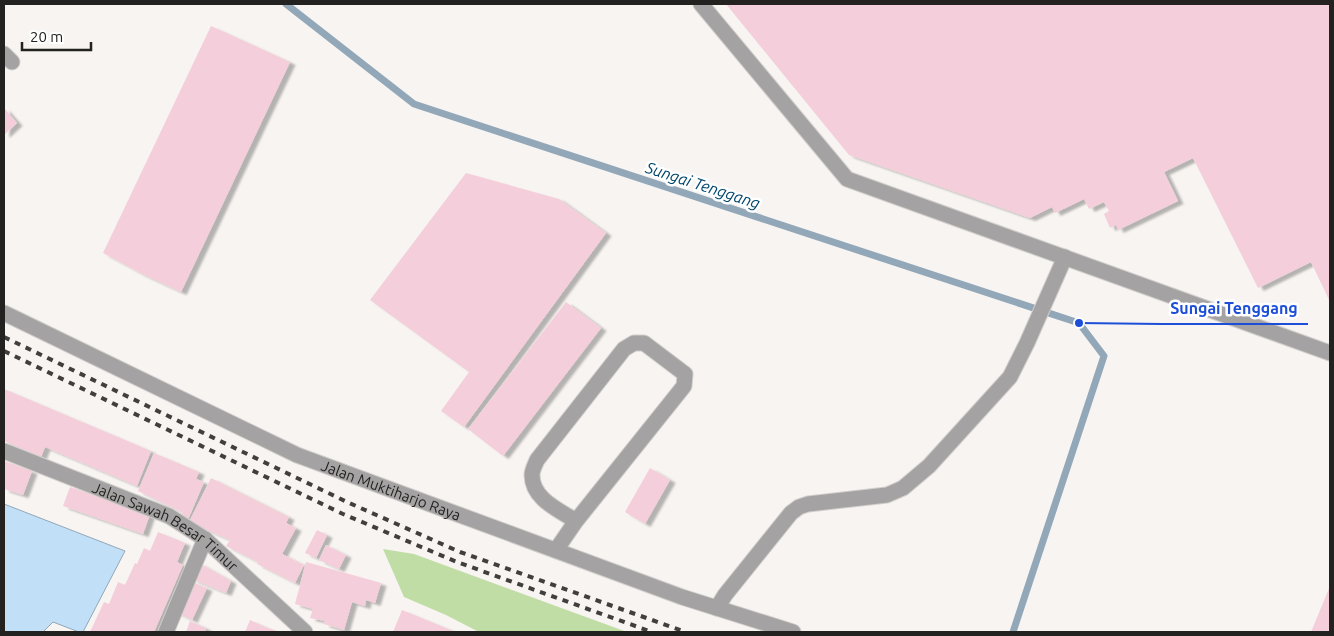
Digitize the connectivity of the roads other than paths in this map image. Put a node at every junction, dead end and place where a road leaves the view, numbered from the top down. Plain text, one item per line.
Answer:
1 (701, 4) edge
2 (1064, 257) junction
3 (4, 313) edge
4 (1330, 353) edge
5 (4, 451) edge
6 (576, 521) junction
7 (205, 539) junction
8 (556, 550) junction
9 (716, 608) junction
10 (166, 632) edge
11 (305, 632) edge
12 (793, 632) edge

1 - 2 street
2 - 4 street
2 - 9 street
3 - 8 street, Jalan Muktiharjo Raya
5 - 7 street, Jalan Sawah Besar Timur
6 - 6 street
6 - 8 street
7 - 10 street
7 - 11 street, Jalan Sawah Besar Timur
8 - 9 street, Jalan Muktiharjo Raya
9 - 12 street, Jalan Muktiharjo Raya

